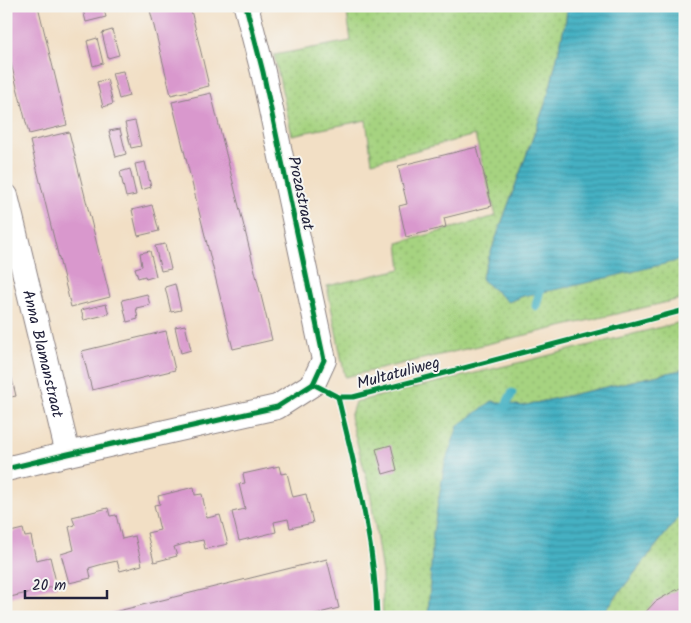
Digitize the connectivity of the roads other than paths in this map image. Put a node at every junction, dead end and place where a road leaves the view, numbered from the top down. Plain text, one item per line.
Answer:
1 (246, 6) edge
2 (6, 196) edge
3 (68, 454) junction
4 (6, 469) edge

1 - 3 street, Prozastraat
2 - 3 street, Anna Blamanstraat
3 - 4 street

